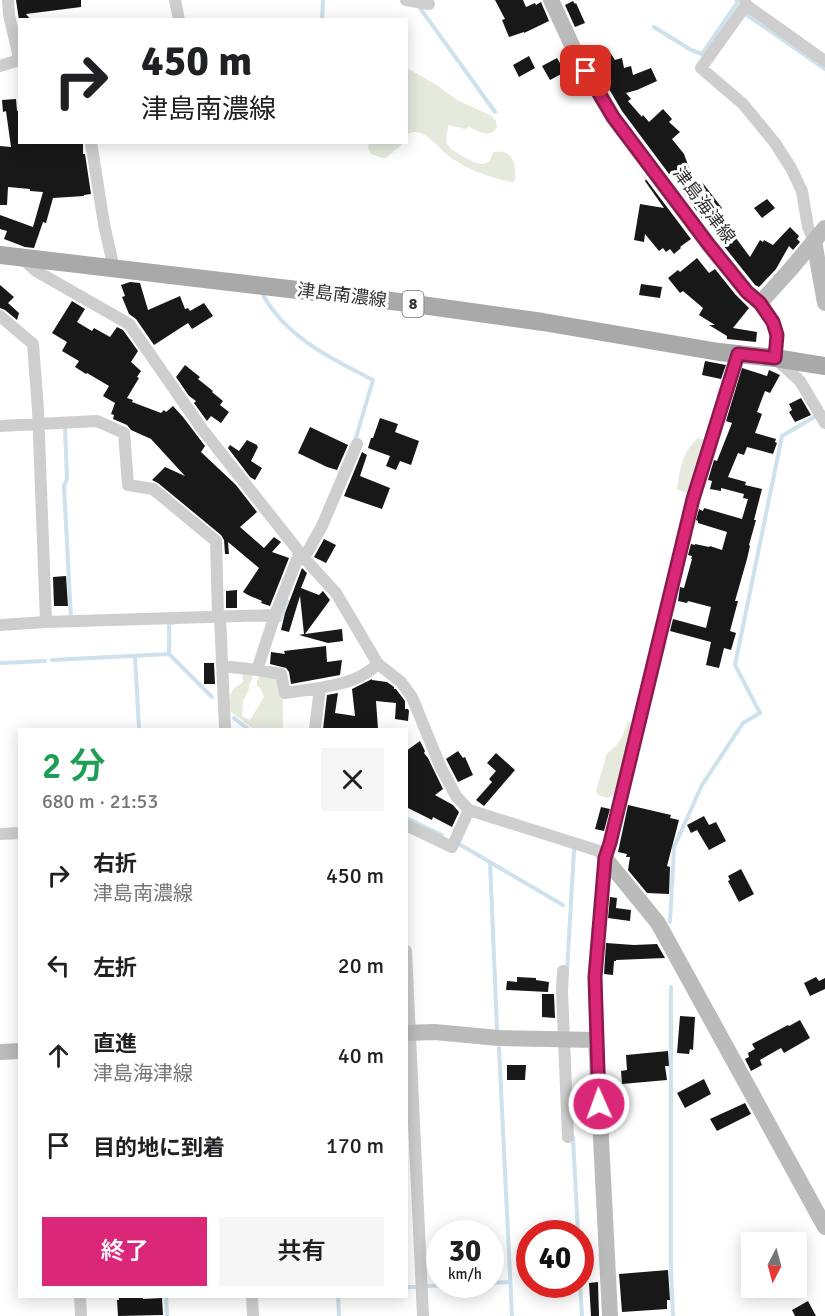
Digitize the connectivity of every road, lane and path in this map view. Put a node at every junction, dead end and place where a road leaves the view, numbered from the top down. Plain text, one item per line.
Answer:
1 (8, 0) edge
2 (175, 0) edge
3 (406, 0) edge
4 (550, 0) edge
5 (745, 2) edge
6 (429, 4) dead end
7 (179, 18) edge
8 (18, 56) edge
9 (18, 61) edge
10 (825, 61) edge
11 (0, 66) edge
12 (91, 144) edge
13 (819, 234) edge
14 (0, 255) edge
15 (22, 258) junction
16 (114, 269) junction
17 (760, 303) junction
18 (825, 303) edge
19 (0, 316) edge
20 (738, 354) junction
21 (775, 358) junction
22 (825, 366) edge
23 (825, 423) edge
24 (38, 424) junction
25 (0, 426) edge
26 (357, 444) dead end
27 (302, 555) junction
28 (275, 615) junction
29 (219, 616) junction
30 (46, 622) junction
31 (0, 625) edge
32 (378, 664) junction
33 (222, 666) junction
34 (257, 670) junction
35 (320, 688) junction
36 (225, 728) edge
37 (315, 728) edge
38 (470, 810) junction
39 (408, 826) edge
40 (18, 833) edge
41 (0, 834) edge
42 (605, 858) junction
43 (563, 971) dead end
44 (408, 1033) edge
45 (563, 1039) junction
46 (596, 1040) junction
47 (18, 1051) edge
48 (0, 1052) edge
49 (568, 1137) dead end
50 (825, 1227) edge
51 (80, 1298) edge
52 (252, 1298) edge
53 (81, 1316) edge
54 (253, 1316) edge
55 (423, 1316) edge
56 (610, 1316) edge

1 - 8 street
2 - 7 street
3 - 6 street
4 - 17 street, 津島海津線
5 - 10 street
5 - 13 street
9 - 11 street
12 - 16 street
13 - 17 street
13 - 18 street
14 - 15 main road, 津島南濃線 / 8
15 - 16 main road, 津島南濃線 / 8
15 - 27 street
16 - 20 main road, 津島南濃線 / 8
17 - 21 street
19 - 24 street
20 - 21 main road, 津島南濃線 / 8
20 - 42 street
21 - 22 main road, 津島南濃線 / 8
21 - 23 street
24 - 25 street
24 - 29 street
24 - 30 street
26 - 27 street
27 - 28 street
27 - 32 street
28 - 29 street
28 - 34 street
29 - 30 street
29 - 33 street
30 - 31 street
32 - 35 street
32 - 38 street
33 - 34 street
33 - 36 street
34 - 35 street
35 - 37 street
38 - 39 street
38 - 42 street
40 - 41 street
42 - 46 street
42 - 50 street
43 - 45 street
44 - 45 street
44 - 55 street
45 - 46 street
45 - 49 street
46 - 56 street
47 - 48 street
51 - 53 street
52 - 54 street

